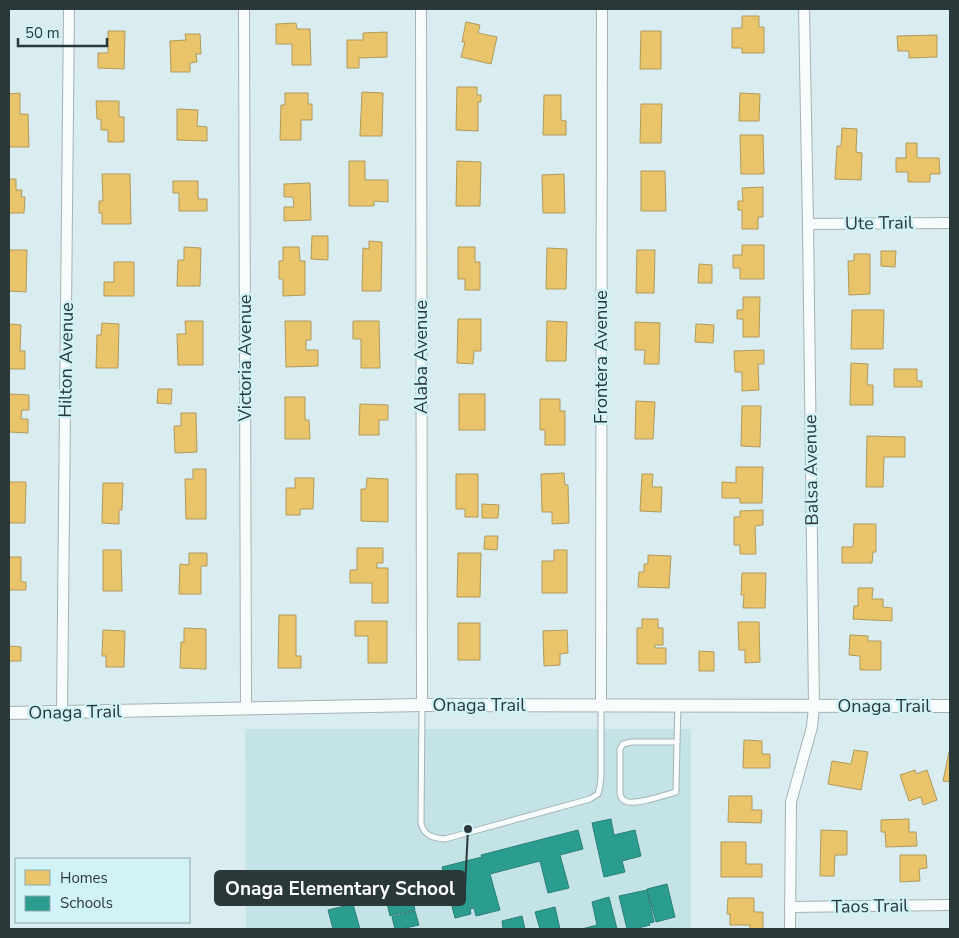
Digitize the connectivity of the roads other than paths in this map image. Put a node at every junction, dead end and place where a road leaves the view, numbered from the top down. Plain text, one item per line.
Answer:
1 (69, 9) edge
2 (244, 9) edge
3 (421, 9) edge
4 (602, 9) edge
5 (804, 9) edge
6 (950, 223) edge
7 (808, 224) junction
8 (422, 705) junction
9 (601, 705) junction
10 (678, 705) junction
11 (814, 706) junction
12 (950, 706) edge
13 (246, 708) junction
14 (62, 712) junction
15 (9, 713) edge
16 (677, 742) junction
17 (950, 905) edge
18 (790, 907) junction
19 (790, 929) edge

1 - 14 street, Hilton Avenue
2 - 13 street, Victoria Avenue
3 - 8 street, Alaba Avenue
4 - 9 street, Frontera Avenue
5 - 7 street, Balsa Avenue
6 - 7 street, Ute Trail
7 - 11 street, Balsa Avenue
8 - 9 street, Onaga Trail
8 - 9 lane
8 - 13 street, Onaga Trail
9 - 10 street, Onaga Trail
10 - 11 street, Onaga Trail
10 - 16 lane
11 - 12 street, Onaga Trail
11 - 18 street, Balsa Avenue
13 - 14 street, Onaga Trail
14 - 15 street, Onaga Trail
16 - 16 lane
17 - 18 street, Taos Trail
18 - 19 street, Balsa Avenue

